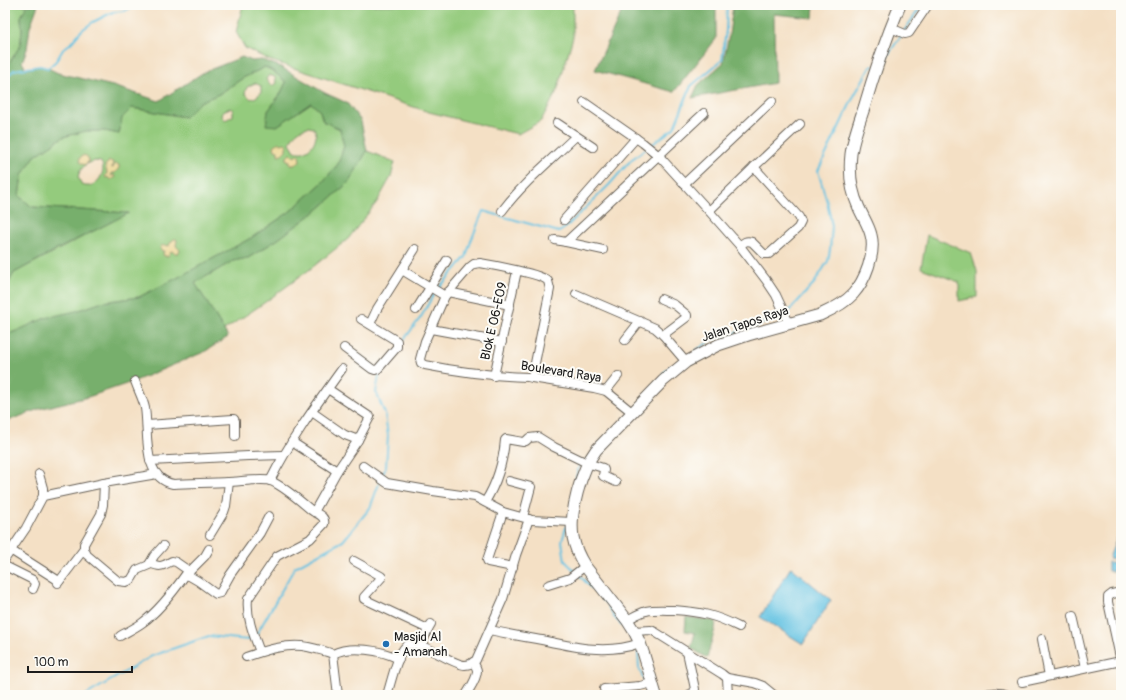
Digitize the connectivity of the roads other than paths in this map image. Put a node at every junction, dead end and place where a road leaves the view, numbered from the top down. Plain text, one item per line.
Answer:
1 (900, 5) edge
2 (928, 5) edge
3 (898, 31) junction
4 (772, 101) dead end
5 (584, 102) dead end
6 (704, 113) dead end
7 (557, 123) dead end
8 (800, 124) dead end
9 (576, 136) junction
10 (639, 140) junction
11 (592, 147) dead end
12 (657, 154) junction
13 (754, 167) junction
14 (684, 184) junction
15 (502, 211) dead end
16 (709, 211) junction
17 (564, 220) dead end
18 (556, 240) dead end
19 (566, 242) junction
20 (740, 246) junction
21 (415, 249) dead end
22 (603, 250) dead end
23 (447, 260) dead end
24 (402, 270) junction
25 (517, 271) junction
26 (440, 292) junction
27 (576, 294) dead end
28 (661, 299) dead end
29 (510, 305) junction
30 (416, 310) dead end
31 (361, 319) dead end
32 (788, 320) junction
33 (640, 321) junction
34 (370, 324) junction
35 (431, 329) junction
36 (663, 336) junction
37 (625, 340) dead end
38 (502, 342) junction
39 (344, 348) dead end
40 (683, 359) junction
41 (342, 370) dead end
42 (494, 376) junction
43 (618, 376) dead end
44 (532, 378) junction
45 (135, 381) dead end
46 (328, 389) junction
47 (606, 391) junction
48 (631, 411) junction
49 (312, 412) junction
50 (147, 426) junction
51 (236, 436) dead end
52 (358, 440) junction
53 (292, 442) junction
54 (283, 455) junction
55 (150, 461) junction
56 (583, 461) junction
57 (362, 466) dead end
58 (337, 471) junction
59 (39, 474) dead end
60 (157, 474) junction
61 (270, 481) junction
62 (509, 481) dead end
63 (229, 482) junction
64 (616, 482) dead end
65 (104, 483) junction
66 (43, 496) junction
67 (485, 502) junction
68 (314, 512) junction
69 (503, 512) junction
70 (269, 516) dead end
71 (526, 518) junction
72 (571, 522) junction
73 (210, 535) dead end
74 (163, 546) dead end
75 (84, 549) junction
76 (209, 549) dead end
77 (12, 550) junction
78 (5, 560) edge
79 (354, 561) dead end
80 (150, 563) junction
81 (5, 566) edge
82 (513, 567) junction
83 (582, 568) junction
84 (188, 573) junction
85 (548, 585) dead end
86 (33, 589) dead end
87 (1121, 592) edge
88 (1073, 616) dead end
89 (627, 620) junction
90 (739, 627) dead end
91 (490, 630) junction
92 (634, 631) junction
93 (120, 636) dead end
94 (1042, 639) dead end
95 (1119, 639) edge
96 (640, 643) junction
97 (421, 646) junction
98 (260, 652) junction
99 (687, 652) junction
100 (333, 654) junction
101 (246, 658) dead end
102 (399, 658) junction
103 (1121, 661) edge
104 (473, 662) junction
105 (1085, 668) junction
106 (1049, 676) junction
107 (727, 678) junction
108 (1022, 682) dead end
109 (650, 684) junction
110 (604, 689) dead end
111 (690, 694) edge
112 (338, 695) edge
113 (387, 695) edge
114 (466, 695) edge
115 (656, 695) edge
116 (728, 695) edge
117 (774, 695) edge
118 (983, 695) edge
119 (1007, 695) edge

1 - 3 main road, Jalan Tapos Raya
2 - 3 street
3 - 32 main road, Jalan Tapos Raya
4 - 14 street
5 - 10 street
6 - 12 street
7 - 9 street
8 - 13 street
9 - 11 street
9 - 15 street
10 - 12 street
10 - 17 street
12 - 14 street
12 - 19 street
13 - 16 street
13 - 20 street
14 - 16 street
16 - 20 street
18 - 19 street
19 - 22 street
20 - 32 street
21 - 24 street
23 - 26 street
24 - 26 street
24 - 34 street
25 - 26 street
25 - 29 street, Blok E 06-E09
25 - 44 street
26 - 29 street
26 - 30 street
26 - 35 street
27 - 33 street
28 - 36 street
29 - 38 street, Blok E 06-E09
31 - 34 street
32 - 40 main road, Jalan Tapos Raya
33 - 36 street
33 - 37 street
34 - 39 street
35 - 38 street
35 - 42 street, Boulevard Raya
36 - 40 street
38 - 42 street, Blok E 06-E09
40 - 48 main road, Jalan Tapos Raya
41 - 46 street
42 - 44 street, Boulevard Raya
43 - 47 street, Boulevard Raya
44 - 47 street, Boulevard Raya
45 - 50 street
46 - 49 street
46 - 52 street
47 - 48 street
48 - 56 main road, Jalan Tapos Raya
49 - 52 street
49 - 53 street
50 - 51 street
50 - 55 street
52 - 58 street
53 - 54 street
53 - 58 street
54 - 55 street
54 - 61 street
55 - 60 street
56 - 64 street
56 - 67 street
56 - 72 main road, Jalan Tapos Raya
57 - 67 street
58 - 68 street
59 - 66 street
60 - 63 street
60 - 65 street
61 - 63 street
61 - 68 street
62 - 71 street
63 - 73 street
65 - 66 street
65 - 75 street
66 - 77 street
67 - 69 street
68 - 98 street
69 - 71 street
69 - 82 street
70 - 84 street
71 - 72 street
71 - 82 street
72 - 83 main road, Jalan Tapos Raya
74 - 80 street
75 - 77 street
75 - 80 street
76 - 84 street
77 - 78 street
79 - 97 street
80 - 84 street
81 - 86 street
82 - 91 street
83 - 85 street
83 - 89 main road, Jalan Tapos Raya
84 - 93 street
87 - 95 street
88 - 105 street
89 - 90 street
89 - 92 main road, Jalan Tapos Raya
91 - 96 street
91 - 104 street
92 - 96 main road, Jalan Tapos Raya
92 - 99 street
94 - 106 street
95 - 103 street
96 - 109 main road, Jalan Tapos Raya
97 - 102 street
97 - 104 street
98 - 100 street
98 - 101 street
99 - 107 street
99 - 111 street
100 - 102 street
100 - 112 street
102 - 113 street
103 - 105 street
104 - 114 street
105 - 106 street
106 - 108 street
107 - 116 street
107 - 117 street
109 - 110 street
109 - 115 main road, Jalan Tapos Raya
118 - 119 street

